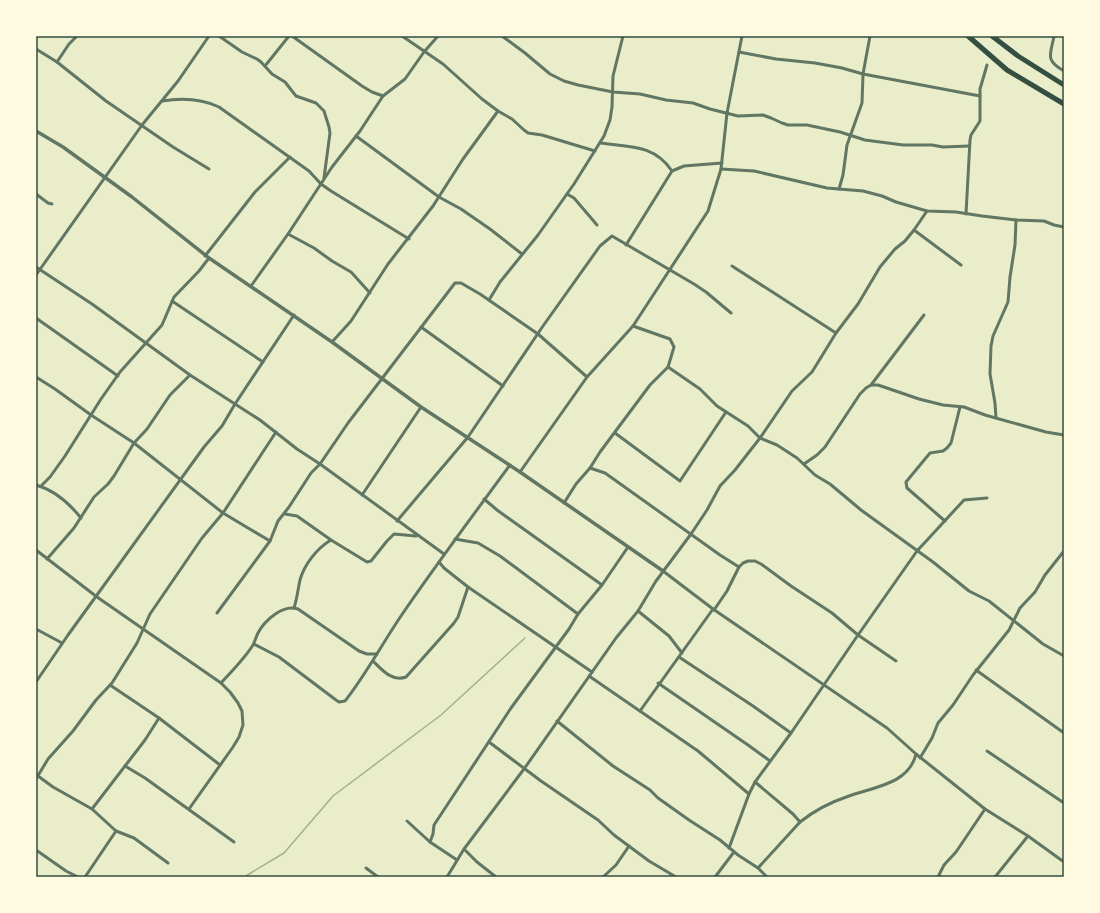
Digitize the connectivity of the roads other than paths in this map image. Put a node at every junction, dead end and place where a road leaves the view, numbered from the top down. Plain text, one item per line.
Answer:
1 (76, 36) edge
2 (209, 36) edge
3 (219, 36) edge
4 (291, 36) edge
5 (402, 36) edge
6 (438, 36) edge
7 (502, 36) edge
8 (623, 36) edge
9 (742, 36) edge
10 (870, 36) edge
11 (968, 36) edge
12 (992, 36) edge
13 (1054, 36) edge
14 (36, 49) edge
15 (424, 52) junction
16 (739, 52) junction
17 (57, 62) junction
18 (987, 65) dead end
19 (265, 66) junction
20 (1064, 70) edge
21 (864, 74) junction
22 (1064, 85) edge
23 (613, 92) junction
24 (383, 96) junction
25 (980, 96) junction
26 (162, 101) junction
27 (1064, 104) edge
28 (498, 111) junction
29 (727, 113) junction
30 (142, 125) junction
31 (36, 131) edge
32 (850, 135) junction
33 (356, 136) junction
34 (600, 143) junction
35 (969, 146) junction
36 (594, 151) junction
37 (290, 157) junction
38 (722, 163) junction
39 (209, 169) dead end
40 (721, 169) junction
41 (672, 171) junction
42 (105, 177) junction
43 (324, 179) junction
44 (321, 184) junction
45 (839, 189) junction
46 (36, 194) edge
47 (567, 194) junction
48 (439, 197) junction
49 (52, 204) dead end
50 (927, 211) junction
51 (966, 214) junction
52 (1016, 220) junction
53 (598, 225) dead end
54 (1064, 227) edge
55 (914, 230) junction
56 (288, 234) junction
57 (409, 239) junction
58 (626, 244) junction
59 (522, 254) junction
60 (207, 257) junction
61 (961, 264) dead end
62 (732, 266) dead end
63 (36, 267) edge
64 (40, 270) junction
65 (670, 270) junction
66 (36, 275) edge
67 (251, 286) junction
68 (370, 292) junction
69 (489, 300) junction
70 (172, 301) junction
71 (731, 313) dead end
72 (294, 315) junction
73 (924, 315) dead end
74 (36, 318) edge
75 (421, 326) junction
76 (633, 326) junction
77 (836, 333) junction
78 (538, 334) junction
79 (332, 342) junction
80 (147, 343) junction
81 (263, 362) junction
82 (668, 367) junction
83 (190, 375) junction
84 (118, 376) junction
85 (36, 377) edge
86 (587, 377) junction
87 (382, 378) junction
88 (871, 385) junction
89 (503, 386) junction
90 (235, 404) junction
91 (421, 406) junction
92 (960, 407) junction
93 (726, 412) junction
94 (91, 415) junction
95 (996, 418) junction
96 (276, 432) junction
97 (614, 433) junction
98 (1064, 435) edge
99 (468, 437) junction
100 (760, 438) junction
101 (134, 443) junction
102 (320, 464) junction
103 (804, 464) junction
104 (510, 465) junction
105 (590, 468) junction
106 (520, 472) junction
107 (181, 480) junction
108 (36, 485) edge
109 (41, 486) junction
110 (362, 494) junction
111 (484, 498) junction
112 (987, 498) dead end
113 (564, 503) junction
114 (222, 513) junction
115 (285, 514) junction
116 (81, 518) junction
117 (397, 521) junction
118 (945, 521) junction
119 (691, 534) junction
120 (417, 536) junction
121 (456, 539) junction
122 (331, 540) junction
123 (270, 541) junction
124 (628, 547) junction
125 (36, 550) edge
126 (917, 551) junction
127 (1064, 551) edge
128 (444, 554) junction
129 (48, 559) junction
130 (439, 562) junction
131 (739, 567) junction
132 (663, 571) junction
133 (602, 585) junction
134 (468, 587) junction
135 (97, 597) junction
136 (294, 608) junction
137 (713, 609) junction
138 (638, 611) junction
139 (217, 614) dead end
140 (578, 614) junction
141 (1014, 620) junction
142 (36, 629) edge
143 (142, 629) junction
144 (858, 635) junction
145 (62, 643) junction
146 (254, 644) junction
147 (557, 647) junction
148 (682, 653) junction
149 (377, 654) junction
150 (1064, 654) edge
151 (679, 657) junction
152 (373, 661) junction
153 (896, 661) dead end
154 (976, 670) junction
155 (592, 672) junction
156 (589, 676) junction
157 (36, 682) edge
158 (658, 683) junction
159 (221, 684) junction
160 (110, 685) junction
161 (825, 685) junction
162 (640, 711) junction
163 (159, 718) junction
164 (557, 721) junction
165 (791, 733) junction
166 (1064, 733) edge
167 (489, 742) junction
168 (987, 751) dead end
169 (916, 754) junction
170 (920, 758) junction
171 (770, 761) junction
172 (220, 765) junction
173 (125, 766) junction
174 (524, 769) junction
175 (37, 778) edge
176 (755, 782) junction
177 (749, 794) junction
178 (1064, 803) edge
179 (189, 809) junction
180 (985, 809) junction
181 (92, 810) junction
182 (407, 821) dead end
183 (800, 822) junction
184 (116, 831) junction
185 (1028, 836) junction
186 (234, 842) dead end
187 (430, 842) junction
188 (629, 846) junction
189 (729, 848) junction
190 (464, 849) junction
191 (36, 850) edge
192 (734, 852) junction
193 (457, 860) junction
194 (1064, 862) edge
195 (168, 863) dead end
196 (366, 868) dead end
197 (758, 868) junction
198 (78, 877) edge
199 (85, 877) edge
200 (378, 877) edge
201 (447, 877) edge
202 (496, 877) edge
203 (603, 877) edge
204 (676, 877) edge
205 (715, 877) edge
206 (767, 877) edge
207 (938, 877) edge
208 (995, 877) edge

1 - 17 street
2 - 26 street
3 - 19 street
4 - 19 street
4 - 24 street
5 - 15 street
6 - 15 street
7 - 23 street
8 - 23 street
9 - 16 street
10 - 21 street
11 - 27 highway
12 - 22 highway
13 - 20 street
14 - 17 street
15 - 24 street
15 - 28 street
16 - 21 street
16 - 29 street
17 - 30 street
18 - 25 street
19 - 43 street
21 - 25 street
21 - 32 street
23 - 29 street
23 - 34 street
24 - 33 street
25 - 35 street
26 - 30 street
26 - 37 street
28 - 36 street
28 - 48 street
29 - 32 street
29 - 38 street
30 - 39 street
30 - 42 street
31 - 42 street
32 - 35 street
32 - 45 street
33 - 43 street
33 - 48 street
34 - 36 street
34 - 41 street
35 - 51 street
36 - 47 street
37 - 44 street
37 - 60 street
38 - 40 street
38 - 41 street
40 - 45 street
40 - 65 street
41 - 58 street
42 - 60 street
42 - 64 street
43 - 44 street
44 - 56 street
44 - 57 street
45 - 50 street
46 - 49 street
47 - 53 street
47 - 59 street
48 - 57 street
48 - 59 street
50 - 51 street
50 - 55 street
51 - 52 street
52 - 54 street
52 - 95 street
55 - 61 street
55 - 77 street
56 - 67 street
56 - 68 street
57 - 68 street
58 - 65 street
58 - 78 street
59 - 69 street
60 - 67 street
60 - 70 street
62 - 77 street
63 - 64 street
64 - 66 street
64 - 80 street
65 - 71 street
65 - 76 street
67 - 72 street
68 - 79 street
69 - 75 street
69 - 78 street
70 - 80 street
70 - 81 street
72 - 79 street
72 - 81 street
73 - 88 street
74 - 84 street
75 - 87 street
75 - 89 street
76 - 82 street
76 - 86 street
77 - 100 street
78 - 86 street
78 - 89 street
79 - 87 street
80 - 83 street
80 - 84 street
81 - 90 street
82 - 93 street
82 - 97 street
83 - 90 street
83 - 101 street
84 - 94 street
85 - 94 street
86 - 106 street
87 - 91 street
87 - 102 street
88 - 92 street
88 - 103 street
89 - 99 street
90 - 96 street
90 - 107 street
91 - 99 street
91 - 110 street
92 - 95 street
92 - 118 street
93 - 97 street
93 - 100 street
94 - 101 street
94 - 109 street
95 - 98 street
96 - 102 street
96 - 114 street
97 - 105 street
99 - 104 street
99 - 117 street
100 - 103 street
100 - 119 street
101 - 107 street
101 - 116 street
102 - 110 street
102 - 115 street
103 - 126 street
104 - 106 street
104 - 111 street
105 - 113 street
105 - 119 street
106 - 113 street
107 - 114 street
107 - 135 street
108 - 109 street
109 - 116 street
110 - 117 street
111 - 121 street
111 - 133 street
112 - 118 street
113 - 124 street
114 - 123 street
114 - 143 street
115 - 122 street
115 - 123 street
116 - 129 street
117 - 120 street
118 - 126 street
119 - 131 street
119 - 132 street
120 - 122 street
120 - 128 street
121 - 128 street
121 - 140 street
122 - 136 street
123 - 139 street
124 - 132 street
124 - 133 street
125 - 129 street
126 - 141 street
126 - 144 street
127 - 141 street
128 - 130 street
129 - 135 street
130 - 134 street
130 - 149 street
131 - 137 street
131 - 144 street
132 - 137 street
132 - 138 street
133 - 140 street
134 - 147 street
134 - 152 street
135 - 143 street
135 - 145 street
136 - 146 street
136 - 149 street
137 - 148 street
137 - 161 street
138 - 148 street
138 - 155 street
140 - 147 street
141 - 150 street
141 - 154 street
142 - 145 street
143 - 159 street
143 - 160 street
144 - 153 street
144 - 161 street
145 - 157 street
146 - 152 street
146 - 159 street
147 - 155 street
147 - 167 street
148 - 151 street
149 - 152 street
151 - 158 street
151 - 165 street
154 - 166 street
154 - 170 street
155 - 156 street
156 - 162 street
156 - 164 street
158 - 162 street
158 - 171 street
159 - 172 street
160 - 163 street
160 - 175 street
161 - 165 street
161 - 169 street
162 - 177 street
163 - 172 street
163 - 173 street
164 - 174 street
164 - 189 street
165 - 171 street
167 - 174 street
167 - 187 street
168 - 178 street
169 - 170 street
169 - 183 street
170 - 180 street
171 - 176 street
172 - 179 street
173 - 179 street
173 - 181 street
174 - 188 street
174 - 190 street
175 - 181 street
176 - 177 street
176 - 183 street
177 - 189 street
179 - 186 street
180 - 185 street
180 - 207 street
181 - 184 street
182 - 187 street
183 - 197 street
184 - 195 street
184 - 199 street
185 - 194 street
185 - 208 street
187 - 193 street
188 - 203 street
188 - 204 street
189 - 192 street
190 - 193 street
190 - 202 street
191 - 198 street
192 - 197 street
192 - 205 street
193 - 201 street
196 - 200 street
197 - 206 street

